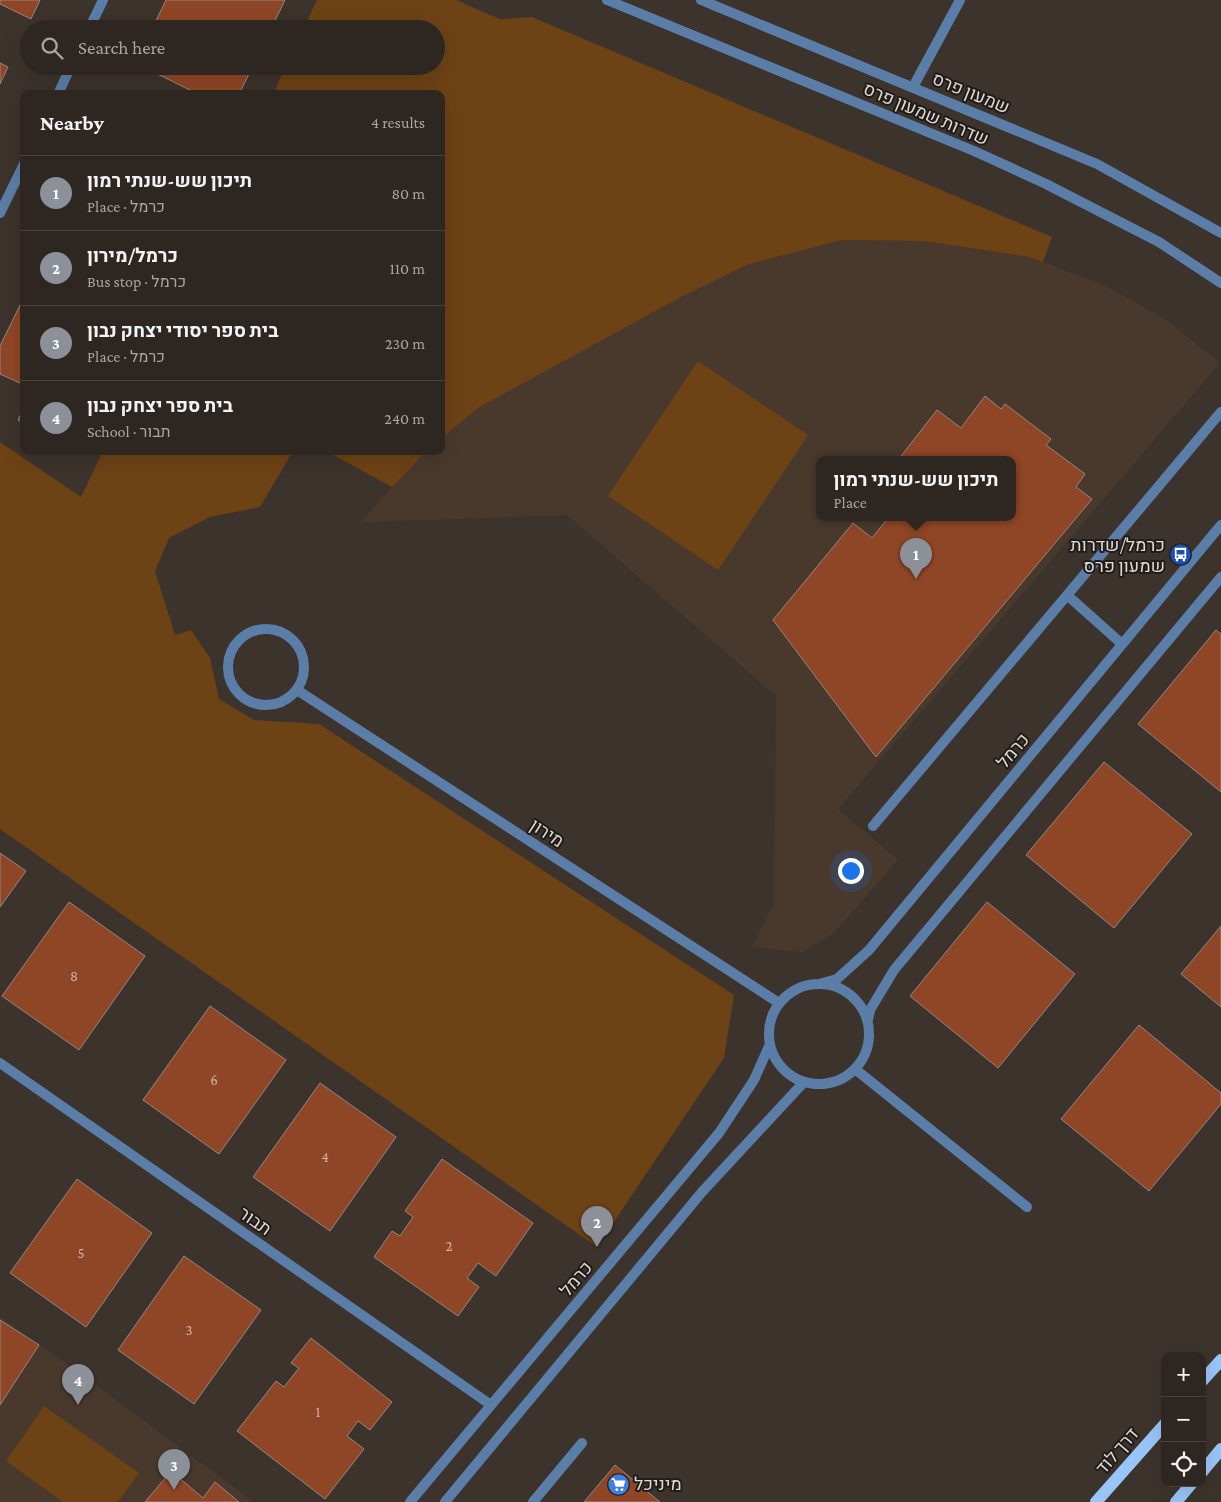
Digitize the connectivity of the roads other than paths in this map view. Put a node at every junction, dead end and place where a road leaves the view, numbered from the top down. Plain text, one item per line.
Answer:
1 (103, 0) edge
2 (607, 0) edge
3 (701, 0) edge
4 (960, 0) edge
5 (93, 20) edge
6 (67, 75) edge
7 (913, 87) junction
8 (60, 90) edge
9 (20, 172) edge
10 (0, 214) edge
11 (1221, 233) edge
12 (1221, 283) edge
13 (1221, 412) edge
14 (1221, 525) edge
15 (1221, 577) edge
16 (1067, 596) junction
17 (1122, 644) junction
18 (297, 690) junction
19 (873, 826) dead end
20 (819, 984) junction
21 (779, 1003) junction
22 (868, 1020) junction
23 (770, 1044) junction
24 (0, 1063) edge
25 (855, 1069) junction
26 (804, 1082) junction
27 (1027, 1207) dead end
28 (1221, 1360) edge
29 (1206, 1377) edge
30 (491, 1406) junction
31 (1161, 1429) edge
32 (582, 1443) dead end
33 (1221, 1449) edge
34 (1206, 1467) edge
35 (1189, 1487) edge
36 (410, 1502) edge
37 (445, 1502) edge
38 (533, 1502) edge
39 (1096, 1502) edge
40 (1176, 1502) edge

1 - 5 street
2 - 12 street, שדרות שמעון פרס
3 - 7 street, שמעון פרס
4 - 7 street
6 - 8 street
7 - 11 street, שמעון פרס
9 - 10 street
13 - 16 street
14 - 17 street, כרמל
15 - 22 street
16 - 17 street
16 - 19 street
17 - 20 street, כרמל
18 - 18 street
18 - 21 street, מירון
20 - 21 street
20 - 22 street
21 - 23 street
22 - 25 street
23 - 26 street
23 - 30 street, כרמל
24 - 30 street, תבור
25 - 26 street
25 - 27 street
26 - 37 street
28 - 29 main road
30 - 36 street, כרמל
31 - 39 main road, דרך לוד
32 - 38 street
33 - 34 main road
35 - 40 main road

